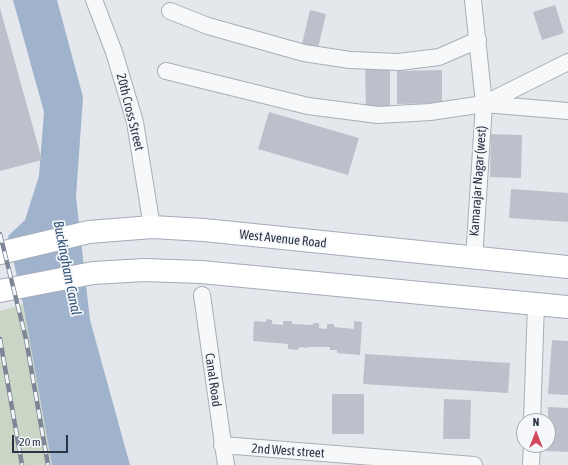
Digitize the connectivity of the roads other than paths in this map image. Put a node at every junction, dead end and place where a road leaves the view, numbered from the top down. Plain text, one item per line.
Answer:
1 (94, 0) edge
2 (473, 0) edge
3 (170, 11) dead end
4 (478, 40) junction
5 (568, 62) edge
6 (166, 71) dead end
7 (484, 104) junction
8 (568, 111) edge
9 (152, 227) junction
10 (4, 252) edge
11 (474, 259) junction
12 (568, 267) edge
13 (0, 291) edge
14 (202, 295) dead end
15 (536, 304) junction
16 (568, 307) edge
17 (532, 413) edge
18 (222, 445) junction
19 (532, 453) edge
20 (456, 464) edge
21 (226, 465) edge
22 (474, 465) edge
23 (531, 465) edge

1 - 9 street, 20th Cross Street
2 - 4 street, Kamarajar Nagar (west)
3 - 4 street
4 - 7 street, Kamarajar Nagar (west)
5 - 7 street
6 - 7 street
7 - 8 street
7 - 11 street, Kamarajar Nagar (west)
9 - 10 main road, West Avenue Road
9 - 11 main road, West Avenue Road
11 - 12 main road, West Avenue Road
13 - 15 main road
14 - 18 street, Canal Road
15 - 16 main road
15 - 17 street
18 - 20 street, 2nd West street
18 - 21 street, Canal Road
19 - 23 street
20 - 22 street, 2nd West street

